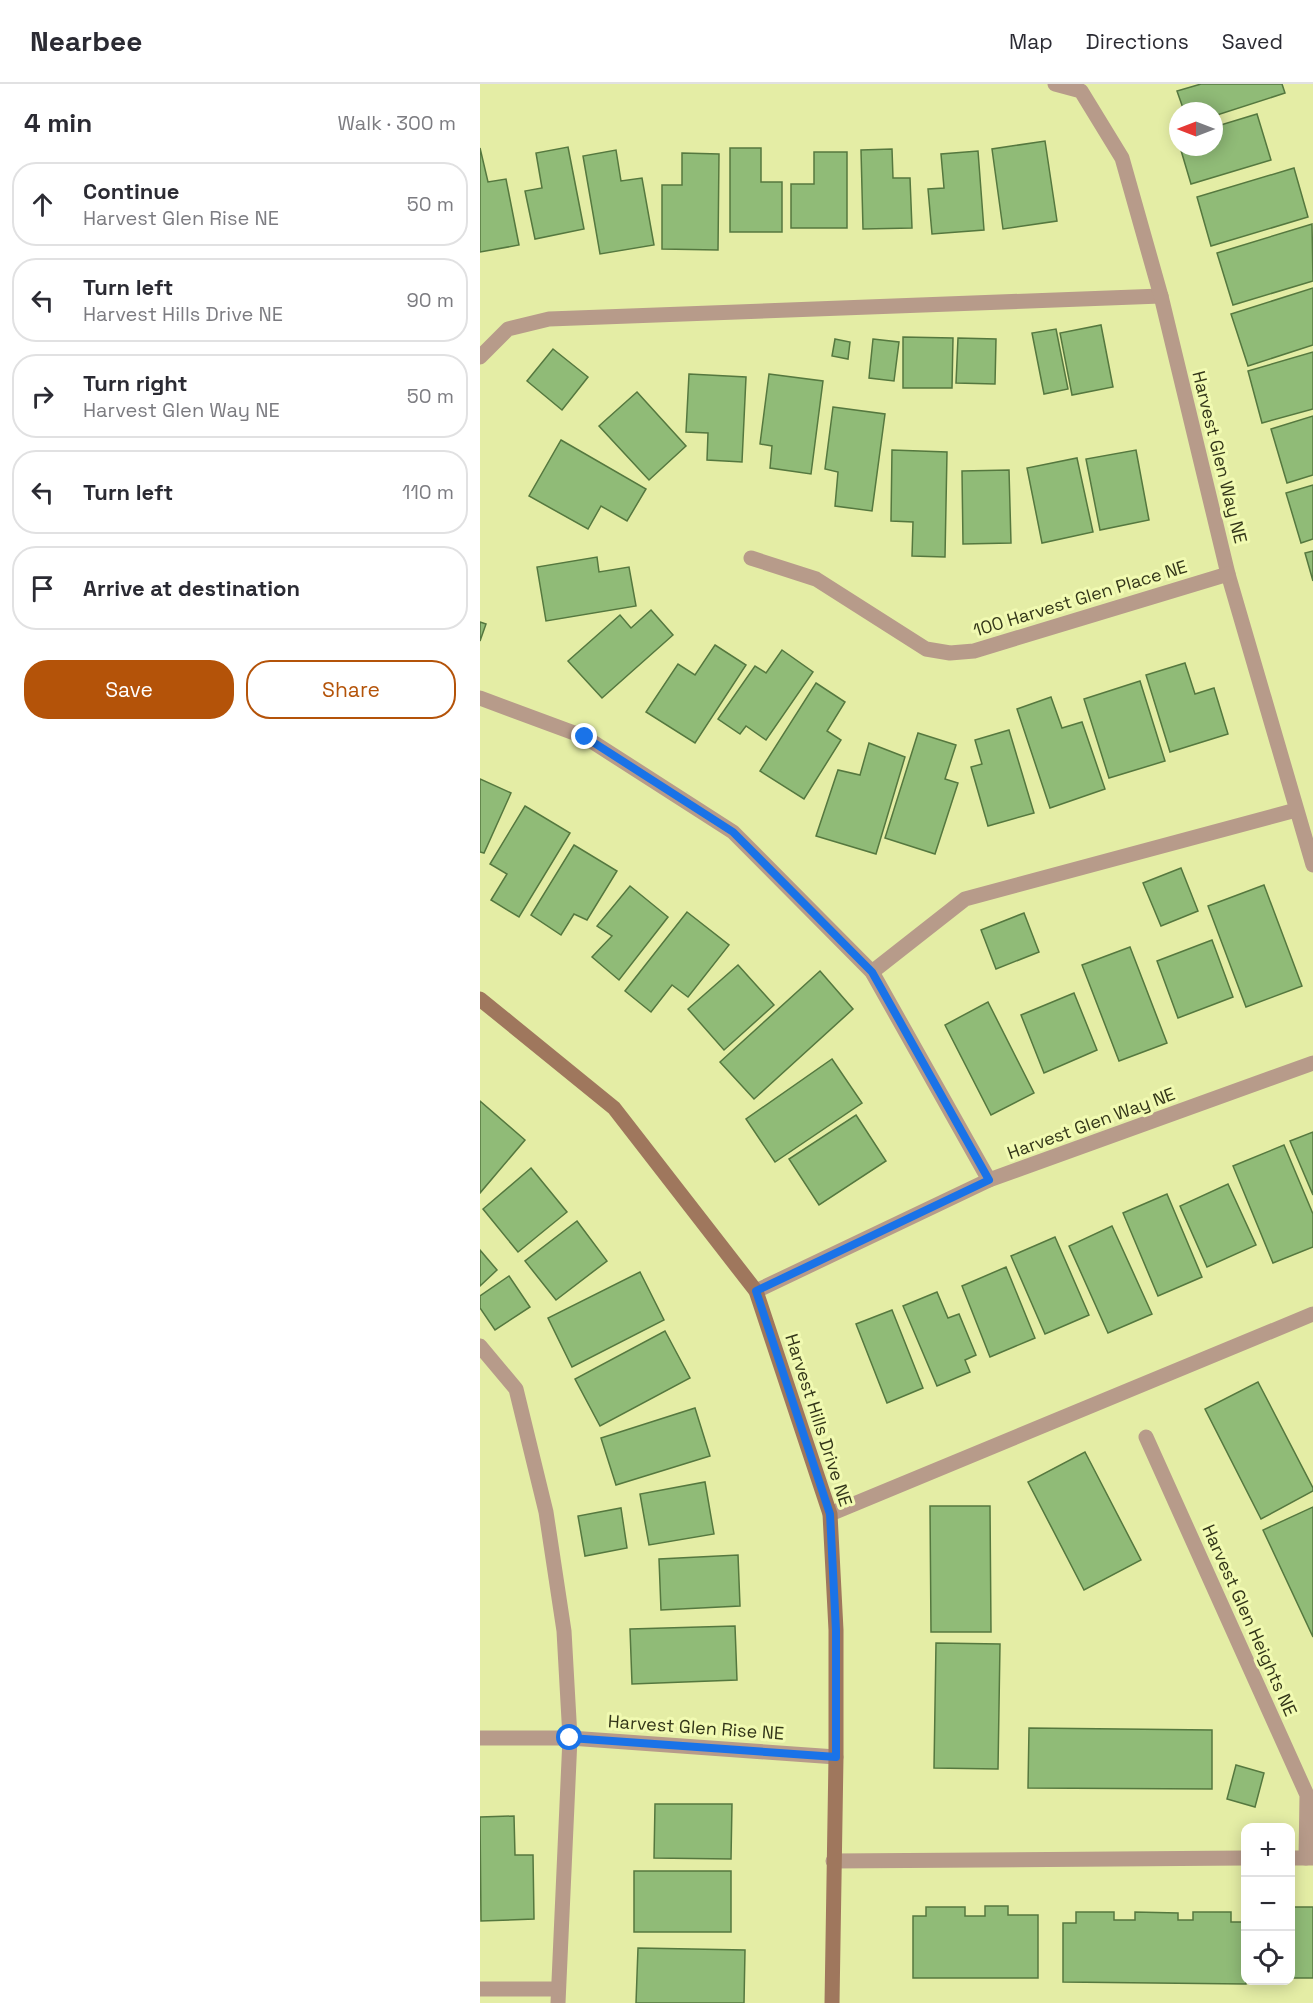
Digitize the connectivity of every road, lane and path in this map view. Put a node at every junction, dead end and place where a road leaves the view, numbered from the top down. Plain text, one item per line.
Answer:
1 (1055, 84) edge
2 (1083, 88) edge
3 (1161, 296) junction
4 (480, 357) edge
5 (751, 558) dead end
6 (1228, 574) junction
7 (480, 698) edge
8 (1296, 810) junction
9 (1313, 865) edge
10 (872, 972) junction
11 (480, 999) edge
12 (1313, 1064) edge
13 (989, 1180) junction
14 (756, 1291) junction
15 (1313, 1314) edge
16 (480, 1346) edge
17 (1146, 1437) dead end
18 (830, 1514) junction
19 (480, 1738) edge
20 (570, 1738) junction
21 (836, 1757) junction
22 (1241, 1858) edge
23 (1303, 1858) edge
24 (833, 1861) junction
25 (480, 1989) edge
26 (558, 1996) edge
27 (832, 2003) edge

1 - 2 street, Harvest Glen Way NE
2 - 3 street, Harvest Glen Way NE
3 - 4 street
3 - 6 street, Harvest Glen Way NE
5 - 6 street, 100 Harvest Glen Place NE
6 - 8 street, Harvest Glen Way NE
7 - 10 street
8 - 9 street, Harvest Glen Way NE
8 - 10 street
10 - 13 street
11 - 14 street, Harvest Hills Drive NE
12 - 13 street, Harvest Glen Way NE
13 - 14 street, Harvest Glen Way NE
14 - 18 street, Harvest Hills Drive NE
15 - 18 street
16 - 20 street
17 - 23 street, Harvest Glen Heights NE
18 - 21 street, Harvest Hills Drive NE
19 - 20 street, Harvest Glen Rise NE
20 - 21 street, Harvest Glen Rise NE
20 - 26 street
21 - 24 street, Harvest Hills Drive NE
22 - 24 street
24 - 27 street, Harvest Hills Drive NE
25 - 26 street

